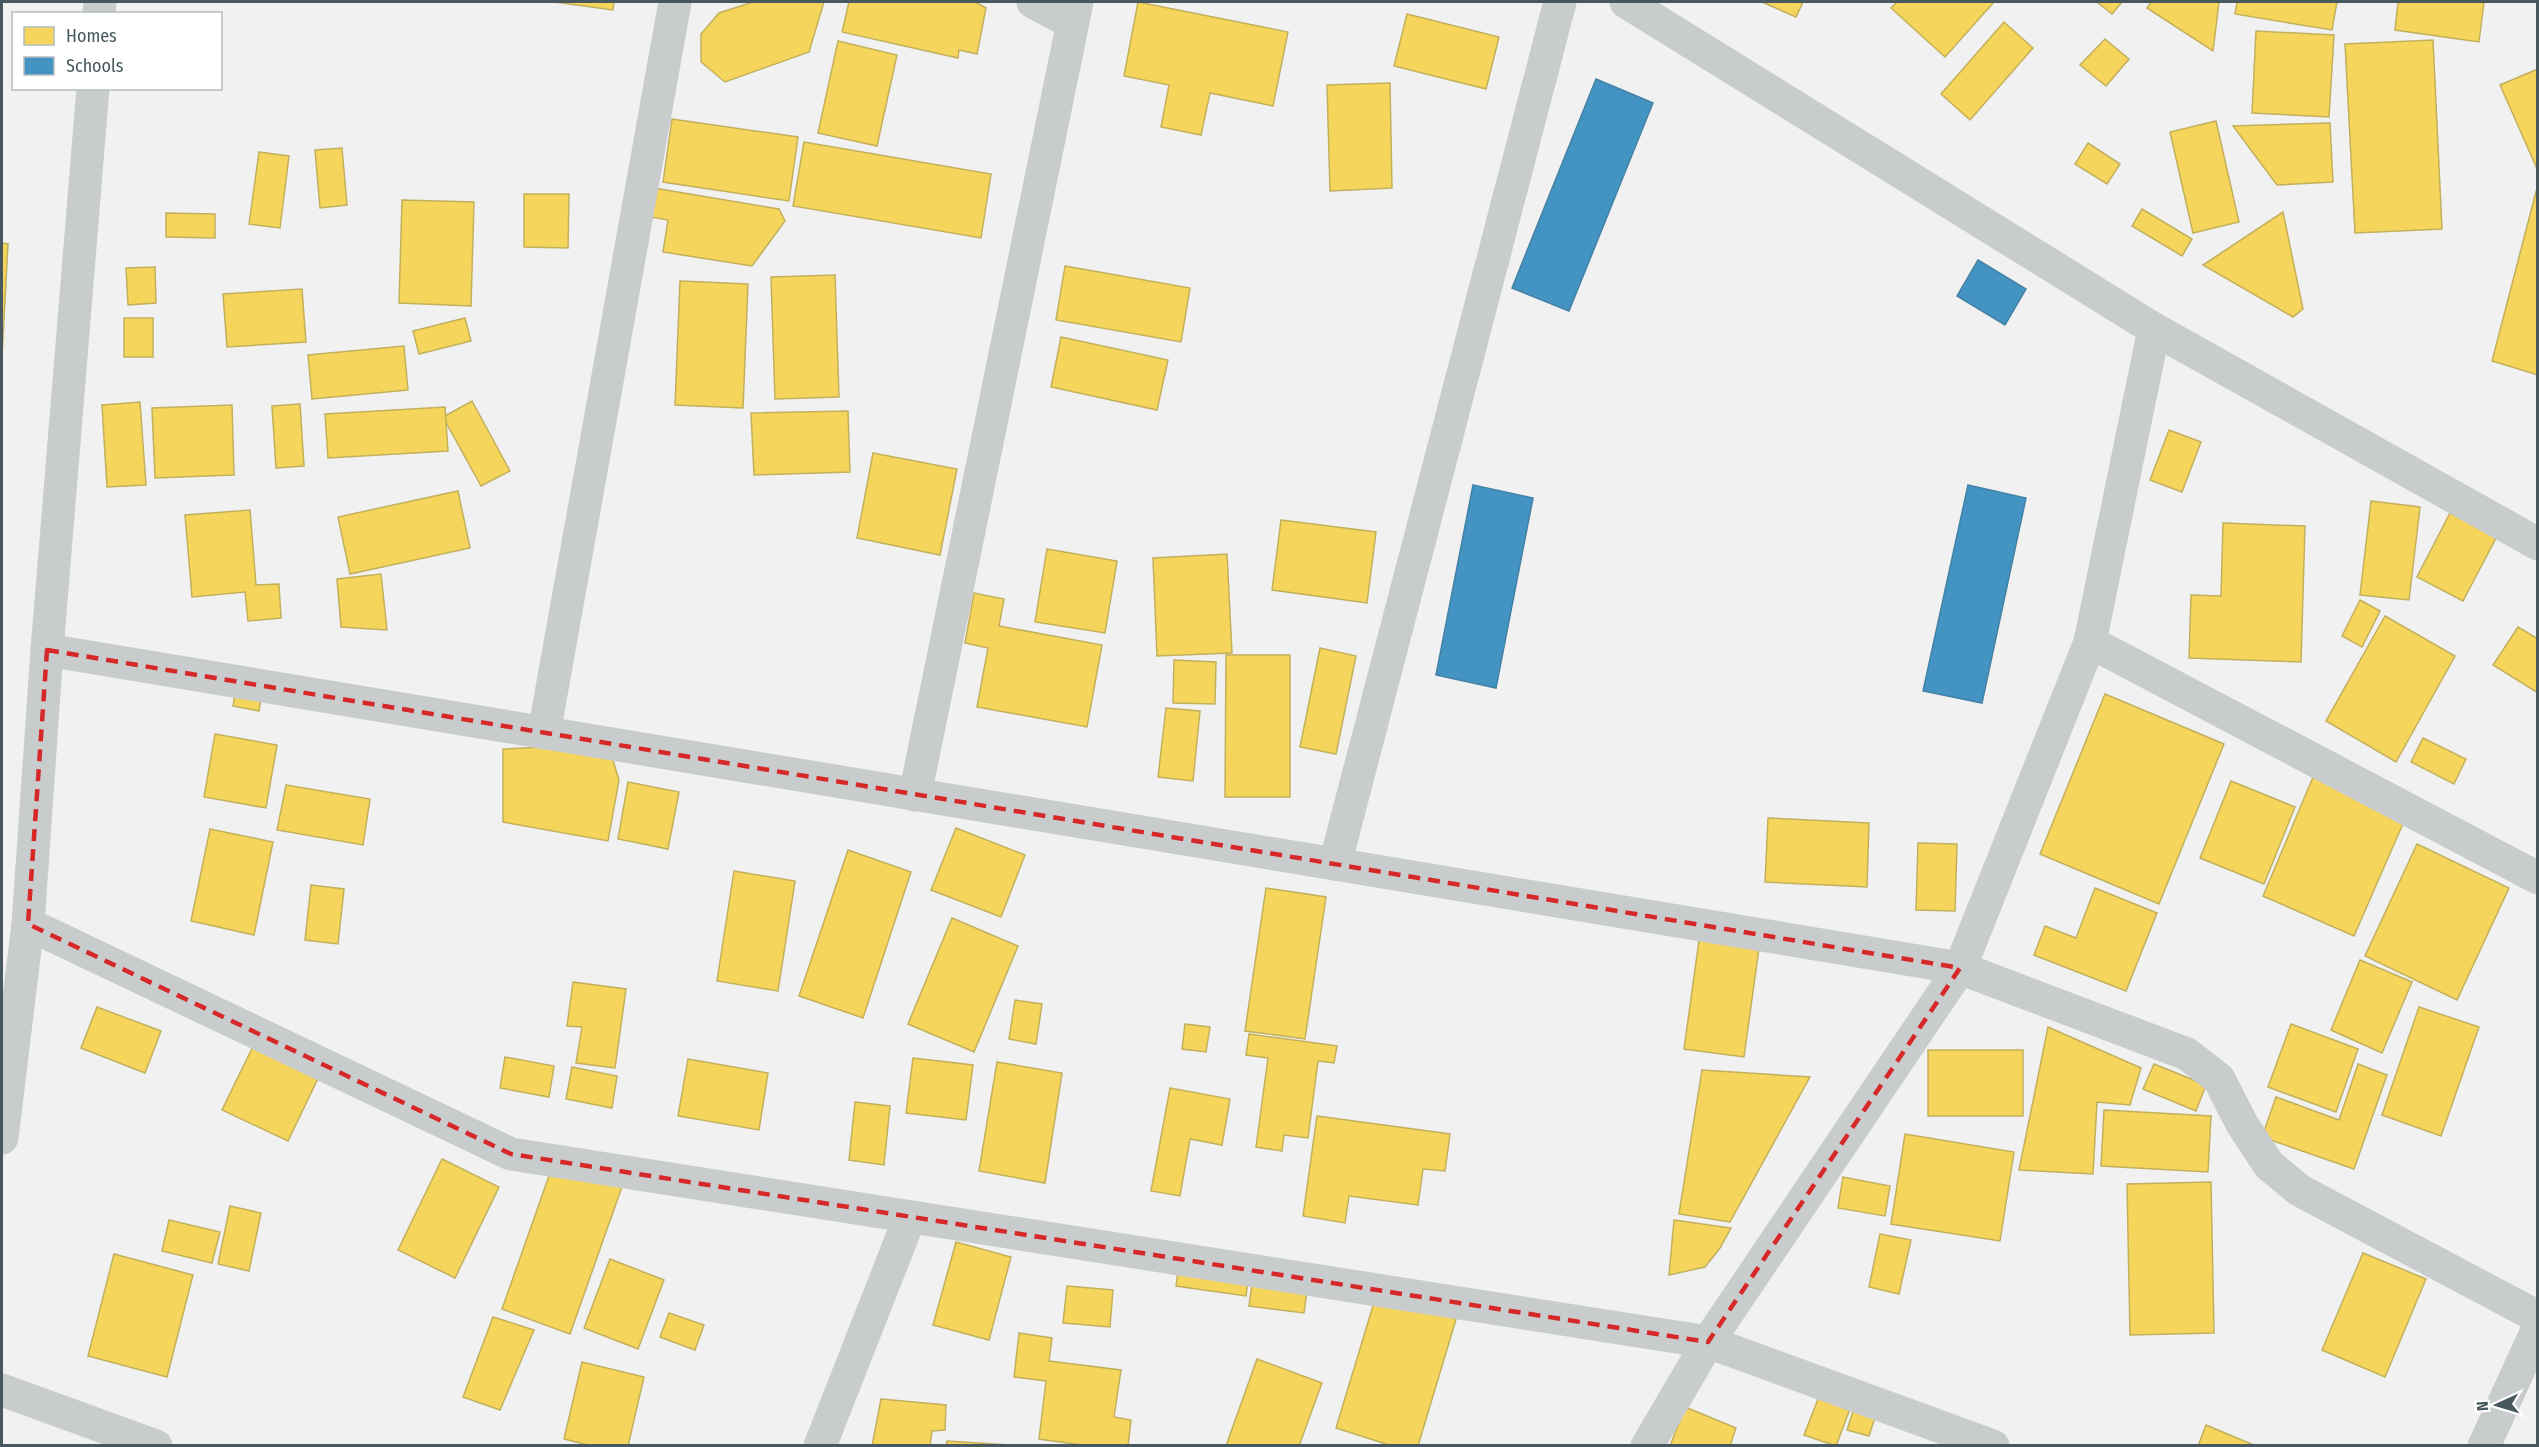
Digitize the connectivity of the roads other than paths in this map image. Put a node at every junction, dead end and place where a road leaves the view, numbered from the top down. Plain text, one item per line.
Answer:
1 (675, 2) edge
2 (1033, 2) edge
3 (1560, 2) edge
4 (1626, 2) edge
5 (1075, 12) edge
6 (93, 90) edge
7 (2154, 329) junction
8 (2538, 544) edge
9 (2090, 642) junction
10 (47, 651) junction
11 (544, 733) junction
12 (915, 795) junction
13 (1335, 864) junction
14 (2538, 878) edge
15 (28, 924) junction
16 (1960, 968) junction
17 (2, 1138) edge
18 (910, 1217) junction
19 (2538, 1317) edge
20 (2538, 1328) edge
21 (1708, 1342) junction
22 (2, 1390) edge
23 (156, 1446) edge
24 (820, 1446) edge
25 (1647, 1446) edge
26 (1993, 1446) edge
27 (2484, 1446) edge

1 - 11 street
2 - 5 street
3 - 13 street
4 - 7 street
5 - 12 street
6 - 10 street
7 - 8 street
7 - 9 street
9 - 14 street
9 - 16 street
10 - 11 street
10 - 15 street
11 - 12 street
12 - 13 street
13 - 16 street
15 - 17 street
15 - 18 street
16 - 19 street
16 - 21 street
18 - 21 street
18 - 24 street
20 - 27 street
21 - 25 street
21 - 26 street
22 - 23 street

